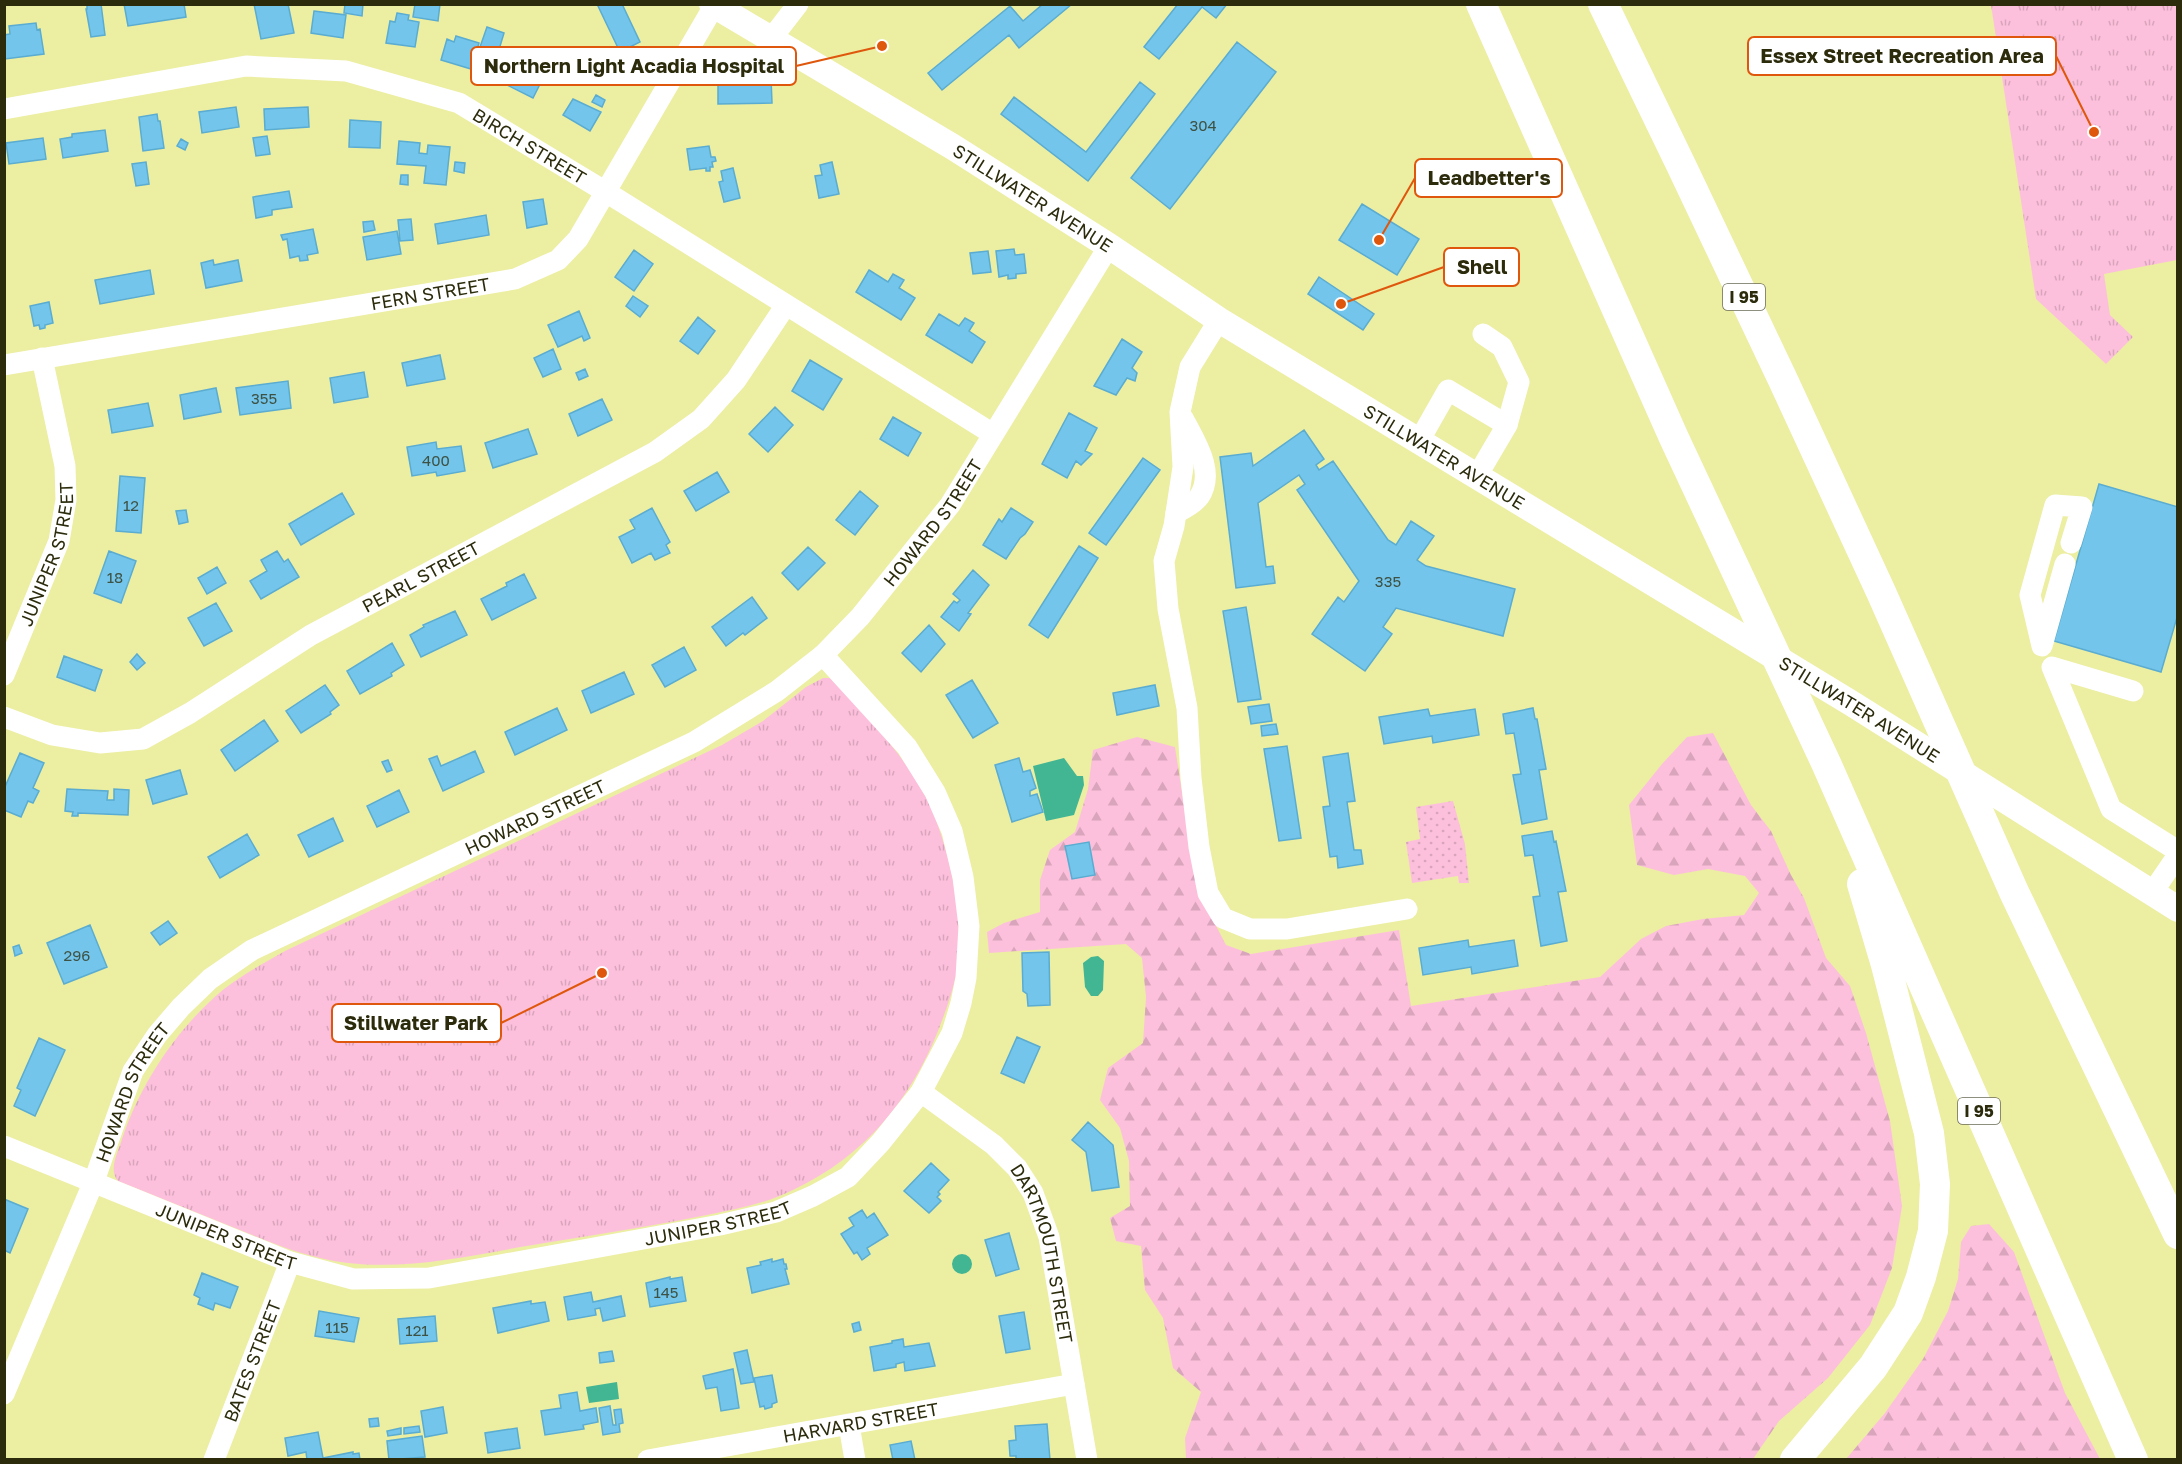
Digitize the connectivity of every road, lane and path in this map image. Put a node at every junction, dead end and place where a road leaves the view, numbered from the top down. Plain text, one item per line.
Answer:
1 (798, 4) edge
2 (1481, 4) edge
3 (1603, 4) edge
4 (713, 5) edge
5 (771, 39) junction
6 (4, 109) edge
7 (606, 192) junction
8 (1108, 246) junction
9 (786, 306) junction
10 (1219, 320) junction
11 (1483, 334) dead end
12 (42, 358) junction
13 (4, 365) edge
14 (1507, 424) junction
15 (993, 434) junction
16 (1419, 441) junction
17 (1477, 476) junction
18 (2071, 543) dead end
19 (2066, 564) dead end
20 (2042, 646) junction
21 (823, 655) junction
22 (2052, 668) junction
23 (4, 675) edge
24 (2133, 691) dead end
25 (4, 717) edge
26 (1826, 763) junction
27 (2178, 853) edge
28 (2152, 892) junction
29 (1407, 909) dead end
30 (2178, 909) edge
31 (921, 1092) junction
32 (4, 1146) edge
33 (94, 1181) junction
34 (2178, 1234) edge
35 (290, 1262) junction
36 (1074, 1384) junction
37 (4, 1394) edge
38 (849, 1425) junction
39 (214, 1460) edge
40 (648, 1460) edge
41 (855, 1460) edge
42 (1087, 1460) edge
43 (1796, 1460) edge
44 (2133, 1460) edge

1 - 5 street
2 - 26 highway, I 95
3 - 34 highway, I 95
4 - 5 main road, STILLWATER AVENUE
4 - 7 street, FERN STREET
5 - 8 main road, STILLWATER AVENUE
6 - 7 street, BIRCH STREET
7 - 9 street, BIRCH STREET
7 - 12 street, FERN STREET
8 - 10 main road, STILLWATER AVENUE
8 - 15 street, HOWARD STREET
9 - 15 street, BIRCH STREET
9 - 25 street, PEARL STREET
10 - 16 main road, STILLWATER AVENUE
10 - 29 street
11 - 14 street
12 - 13 street, FERN STREET
12 - 23 street, JUNIPER STREET
14 - 16 street
14 - 17 street
15 - 21 street, HOWARD STREET
16 - 17 main road, STILLWATER AVENUE
17 - 28 main road, STILLWATER AVENUE
18 - 20 street
19 - 20 street
20 - 22 street
21 - 31 street, JUNIPER STREET
21 - 33 street, HOWARD STREET
22 - 24 street
22 - 27 street
26 - 43 highway
26 - 44 highway, I 95
27 - 28 street
28 - 30 main road, STILLWATER AVENUE
31 - 35 street, JUNIPER STREET
31 - 36 street, DARTMOUTH STREET
32 - 33 street, JUNIPER STREET
33 - 35 street, JUNIPER STREET
33 - 37 street, HOWARD STREET
35 - 39 street, BATES STREET
36 - 38 street, HARVARD STREET
36 - 42 street, DARTMOUTH STREET
38 - 40 street, HARVARD STREET
38 - 41 street

